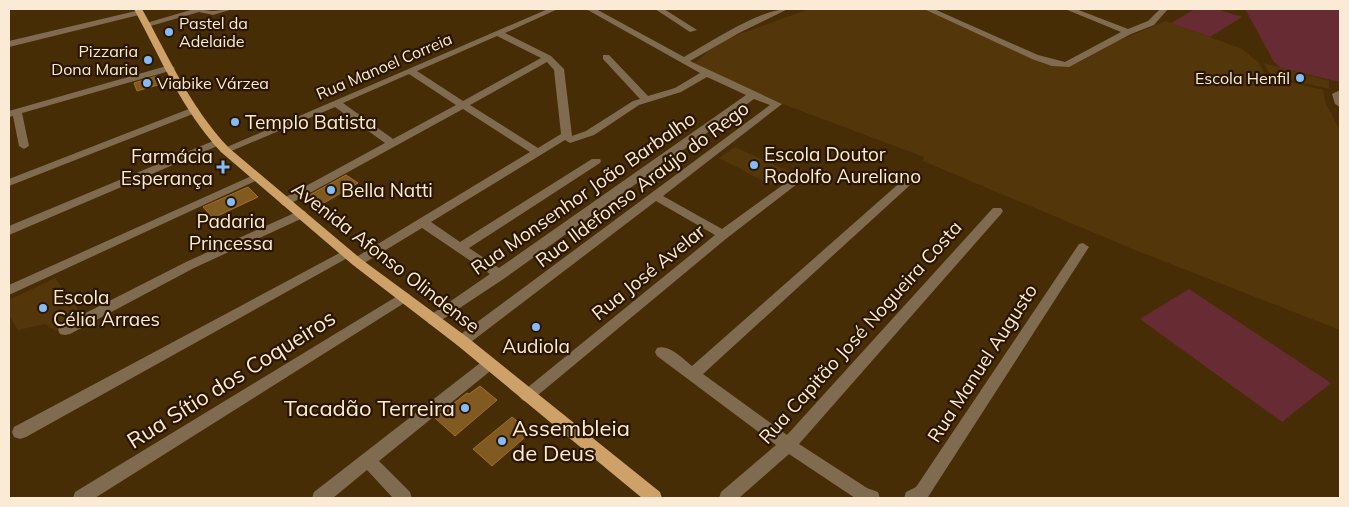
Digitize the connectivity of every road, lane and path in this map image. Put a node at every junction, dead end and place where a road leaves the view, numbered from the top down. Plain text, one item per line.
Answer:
1 (229, 9) edge
2 (554, 9) edge
3 (590, 9) edge
4 (659, 9) edge
5 (784, 9) edge
6 (928, 9) edge
7 (1069, 9) edge
8 (1164, 9) edge
9 (139, 10) edge
10 (199, 10) edge
11 (147, 24) junction
12 (693, 30) dead end
13 (1128, 32) junction
14 (497, 33) junction
15 (9, 44) edge
16 (606, 57) dead end
17 (548, 58) junction
18 (685, 60) junction
19 (170, 68) junction
20 (410, 71) junction
21 (705, 71) junction
22 (1339, 93) edge
23 (752, 95) junction
24 (645, 98) junction
25 (336, 103) junction
26 (464, 104) junction
27 (1340, 104) edge
28 (194, 110) junction
29 (13, 113) edge
30 (566, 135) junction
31 (392, 142) junction
32 (24, 146) dead end
33 (221, 146) junction
34 (537, 152) junction
35 (596, 161) dead end
36 (916, 174) dead end
37 (256, 176) junction
38 (795, 181) dead end
39 (9, 182) edge
40 (655, 196) junction
41 (286, 202) junction
42 (997, 211) dead end
43 (301, 214) junction
44 (422, 222) junction
45 (9, 231) edge
46 (723, 235) junction
47 (1083, 247) dead end
48 (460, 248) junction
49 (352, 257) junction
50 (500, 275) junction
51 (9, 290) edge
52 (404, 297) junction
53 (434, 320) junction
54 (66, 330) dead end
55 (462, 341) junction
56 (662, 352) dead end
57 (489, 364) junction
58 (693, 374) junction
59 (527, 396) junction
60 (20, 432) dead end
61 (788, 445) junction
62 (368, 460) junction
63 (81, 498) edge
64 (320, 498) edge
65 (404, 498) edge
66 (652, 498) edge
67 (727, 498) edge
68 (872, 498) edge
69 (912, 498) edge

1 - 10 street
2 - 14 street, Rua Manoel Correia
3 - 18 street, Rua Ildefonso Araújo do Rego
4 - 12 street
5 - 18 street
6 - 13 street
7 - 13 street
8 - 13 street
9 - 11 main road, Avenida Afonso Olindense
9 - 15 street
10 - 11 street
11 - 19 main road, Avenida Afonso Olindense
14 - 17 street
14 - 20 street, Rua Manoel Correia
16 - 24 street
17 - 26 street
17 - 30 street
18 - 21 street, Rua Ildefonso Araújo do Rego
19 - 28 main road, Avenida Afonso Olindense
19 - 29 street
20 - 25 street, Rua Manoel Correia
20 - 26 street
21 - 23 street, Rua Ildefonso Araújo do Rego
21 - 24 street
22 - 27 street
23 - 40 street, Rua Ildefonso Araújo do Rego
23 - 50 street, Rua Monsenhor João Barbalho
24 - 30 street
25 - 31 street
25 - 33 street, Rua Manoel Correia
26 - 31 street
26 - 34 street
28 - 33 main road, Avenida Afonso Olindense
28 - 39 street
29 - 32 street
30 - 34 street
31 - 41 street
33 - 37 main road, Avenida Afonso Olindense
33 - 45 street, Rua Manoel Correia
34 - 44 street
35 - 48 street
36 - 58 street
37 - 41 main road, Avenida Afonso Olindense
37 - 51 street
38 - 46 street, Rua José Avelar
40 - 46 street
40 - 55 street, Rua Ildefonso Araújo do Rego
41 - 43 main road, Avenida Afonso Olindense
42 - 61 street, Rua Capitão José Nogueira Costa
43 - 49 main road, Avenida Afonso Olindense
43 - 54 street
44 - 48 street
44 - 49 street
46 - 59 street, Rua José Avelar
47 - 69 street, Rua Manuel Augusto
48 - 50 street
49 - 52 main road, Avenida Afonso Olindense
49 - 60 street
50 - 53 street, Rua Monsenhor João Barbalho
52 - 53 main road, Avenida Afonso Olindense
52 - 63 street, Rua Sítio dos Coqueiros
53 - 55 main road, Avenida Afonso Olindense
55 - 57 main road, Avenida Afonso Olindense
56 - 58 street
57 - 59 main road, Avenida Afonso Olindense
57 - 62 street
58 - 61 street
59 - 66 main road, Avenida Afonso Olindense
61 - 67 street, Rua Capitão José Nogueira Costa
61 - 68 street
62 - 64 street
62 - 65 street

